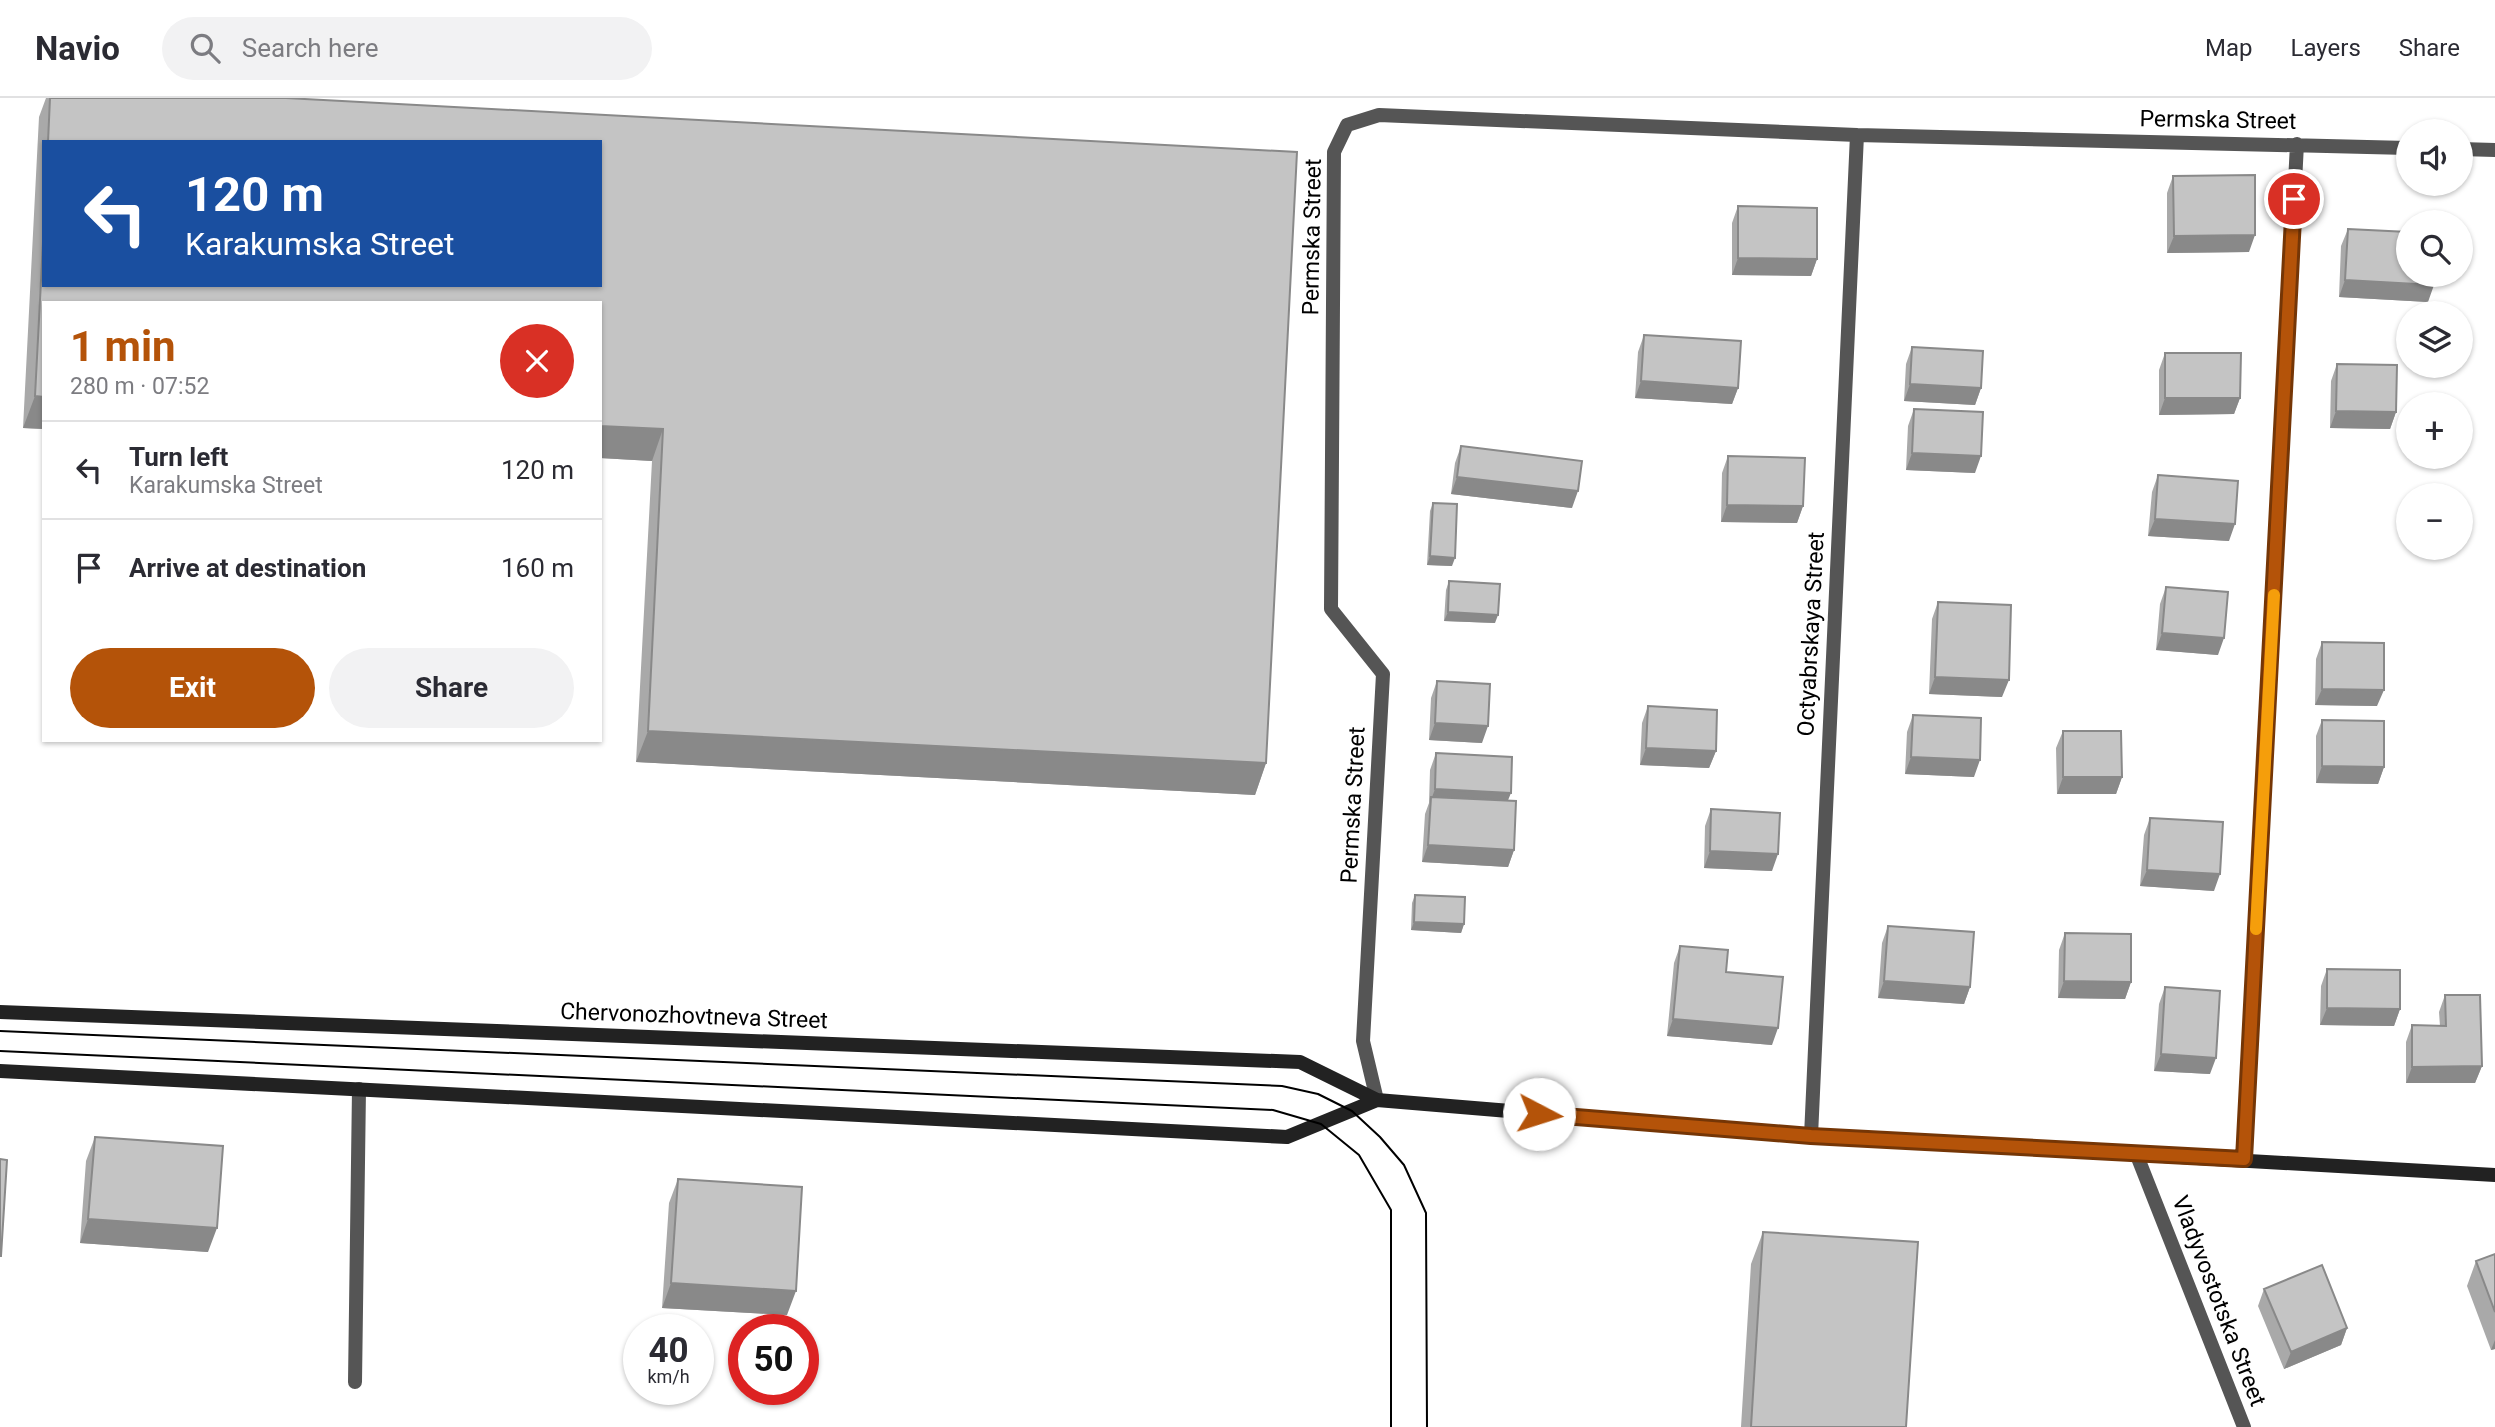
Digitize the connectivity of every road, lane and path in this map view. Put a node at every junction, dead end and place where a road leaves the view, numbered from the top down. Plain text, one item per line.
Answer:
1 (1857, 135) junction
2 (2297, 144) junction
3 (2396, 148) edge
4 (2473, 149) edge
5 (2495, 150) edge
6 (0, 1012) edge
7 (0, 1071) edge
8 (359, 1089) junction
9 (1377, 1100) junction
10 (1811, 1136) junction
11 (2136, 1153) junction
12 (2244, 1159) junction
13 (2495, 1175) edge
14 (355, 1381) dead end
15 (2244, 1427) edge

1 - 2 street, Permska Street
1 - 9 street, Permska Street
1 - 10 street, Octyabrskaya Street
2 - 3 street, Permska Street
2 - 12 street
4 - 5 street
6 - 9 main road, Chervonozhovtneva Street
7 - 8 main road, Chervonozhovtneva Street
8 - 9 main road, Chervonozhovtneva Street
8 - 14 street
9 - 10 main road, Chervonozhovtneva Street
10 - 11 main road, Chervonozhovtneva Street
11 - 12 main road, Chervonozhovtneva Street
11 - 15 street, Vladyvostotska Street
12 - 13 main road, Chervonozhovtneva Street

